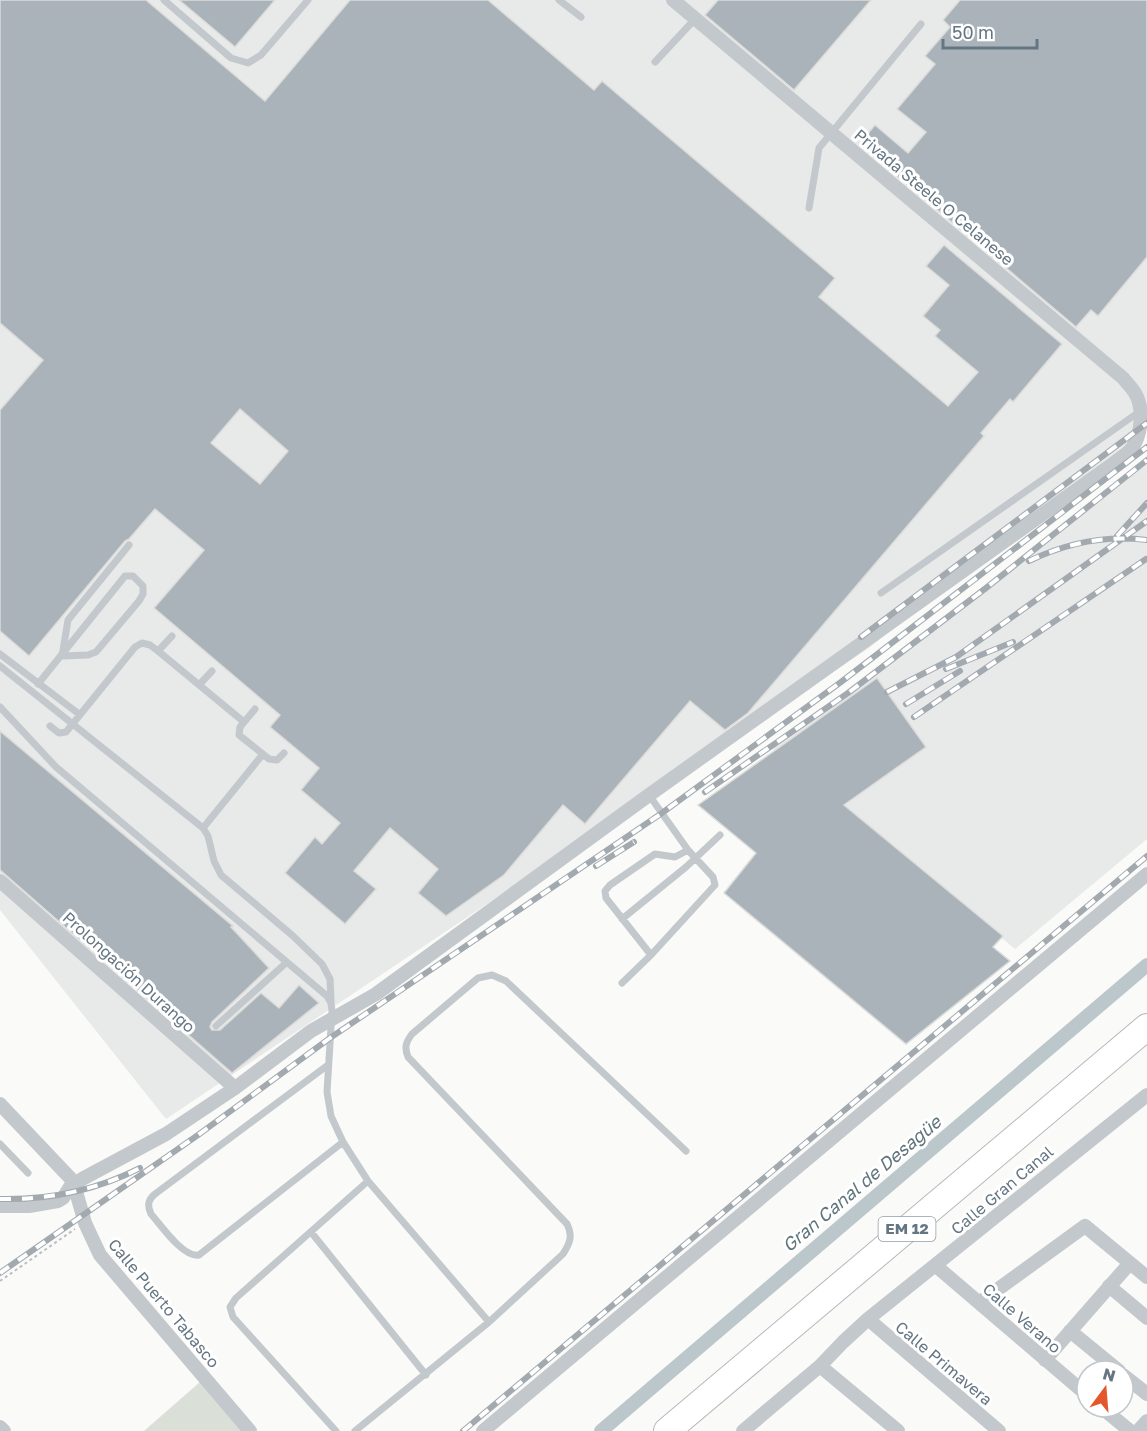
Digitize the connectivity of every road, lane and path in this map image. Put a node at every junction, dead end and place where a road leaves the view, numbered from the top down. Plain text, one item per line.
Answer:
1 (164, 0) edge
2 (308, 0) edge
3 (560, 0) edge
4 (673, 0) edge
5 (581, 17) dead end
6 (695, 19) junction
7 (921, 24) dead end
8 (655, 62) dead end
9 (832, 132) junction
10 (809, 208) dead end
11 (1141, 403) edge
12 (129, 545) dead end
13 (881, 593) dead end
14 (172, 636) dead end
15 (159, 651) junction
16 (0, 654) edge
17 (62, 656) junction
18 (0, 666) edge
19 (212, 670) dead end
20 (38, 684) junction
21 (198, 686) junction
22 (0, 707) edge
23 (255, 709) dead end
24 (79, 714) junction
25 (244, 722) junction
26 (72, 725) junction
27 (50, 726) dead end
28 (284, 753) dead end
29 (263, 754) junction
30 (648, 795) junction
31 (203, 828) junction
32 (720, 834) dead end
33 (688, 850) junction
34 (696, 859) junction
35 (1147, 874) edge
36 (0, 881) edge
37 (622, 919) junction
38 (651, 955) junction
39 (287, 962) junction
40 (622, 983) dead end
41 (331, 1003) junction
42 (331, 1019) junction
43 (216, 1026) dead end
44 (1147, 1027) edge
45 (1147, 1048) edge
46 (328, 1065) junction
47 (235, 1088) junction
48 (1147, 1095) edge
49 (0, 1104) edge
50 (343, 1142) junction
51 (0, 1144) edge
52 (686, 1151) dead end
53 (28, 1173) dead end
54 (368, 1181) junction
55 (75, 1184) junction
56 (0, 1206) edge
57 (85, 1223) junction
58 (311, 1232) junction
59 (1130, 1263) junction
60 (936, 1266) junction
61 (1147, 1277) edge
62 (0, 1281) edge
63 (1109, 1287) junction
64 (979, 1303) junction
65 (1147, 1318) edge
66 (868, 1319) junction
67 (489, 1322) junction
68 (1070, 1331) junction
69 (1045, 1359) junction
70 (1104, 1359) edge
71 (820, 1366) junction
72 (426, 1375) junction
73 (1135, 1384) edge
74 (1075, 1385) edge
75 (1147, 1394) edge
76 (1116, 1419) edge
77 (1147, 1421) edge
78 (0, 1427) edge
79 (4, 1431) edge
80 (250, 1431) edge
81 (336, 1431) edge
82 (356, 1431) edge
83 (483, 1431) edge
84 (667, 1431) edge
85 (692, 1431) edge
86 (743, 1431) edge
87 (898, 1431) edge
88 (999, 1431) edge
89 (1130, 1431) edge
90 (1137, 1431) edge

1 - 2 lane
3 - 5 lane
4 - 6 street, Privada Steele O Celanese
6 - 8 lane
6 - 9 street, Privada Steele O Celanese
7 - 9 lane
9 - 10 lane
9 - 11 street, Privada Steele O Celanese
11 - 13 lane
11 - 30 street
12 - 17 lane
14 - 15 lane
15 - 21 lane
15 - 24 lane
16 - 20 lane
17 - 17 lane
17 - 20 lane
18 - 26 lane
19 - 21 lane
20 - 24 lane
21 - 25 lane
22 - 39 lane
23 - 25 lane
24 - 26 lane
25 - 29 lane
26 - 27 lane
26 - 31 lane
28 - 29 lane
29 - 31 lane
30 - 33 lane
30 - 42 street
31 - 41 lane
32 - 34 lane
33 - 34 lane
33 - 37 lane
34 - 37 lane
34 - 38 lane
35 - 83 street
36 - 47 street, Prolongación Durango
37 - 38 lane
38 - 40 lane
39 - 41 lane
39 - 43 lane
41 - 42 lane
42 - 46 lane
42 - 47 street
44 - 84 highway, EM 12
45 - 85 highway, EM 12
46 - 50 lane
46 - 50 lane
47 - 55 street
48 - 60 street, Calle Gran Canal
49 - 55 street
50 - 54 lane
51 - 53 lane
52 - 67 lane
54 - 58 lane
54 - 67 lane
55 - 56 street
55 - 57 street, Calle Puerto Tabasco
57 - 62 path
57 - 80 street, Calle Puerto Tabasco
58 - 72 lane
58 - 81 lane
59 - 61 street
59 - 63 street
59 - 64 street
60 - 64 street, Calle Verano
60 - 66 street, Calle Gran Canal
63 - 65 street
63 - 68 street
64 - 69 street, Calle Verano
66 - 71 street, Calle Gran Canal
66 - 88 street, Calle Primavera
67 - 72 lane
68 - 69 street
68 - 70 street
69 - 74 street, Calle Verano
71 - 86 street, Calle Gran Canal
71 - 87 street
72 - 82 lane
73 - 75 street
76 - 89 street
77 - 90 street
78 - 79 street

